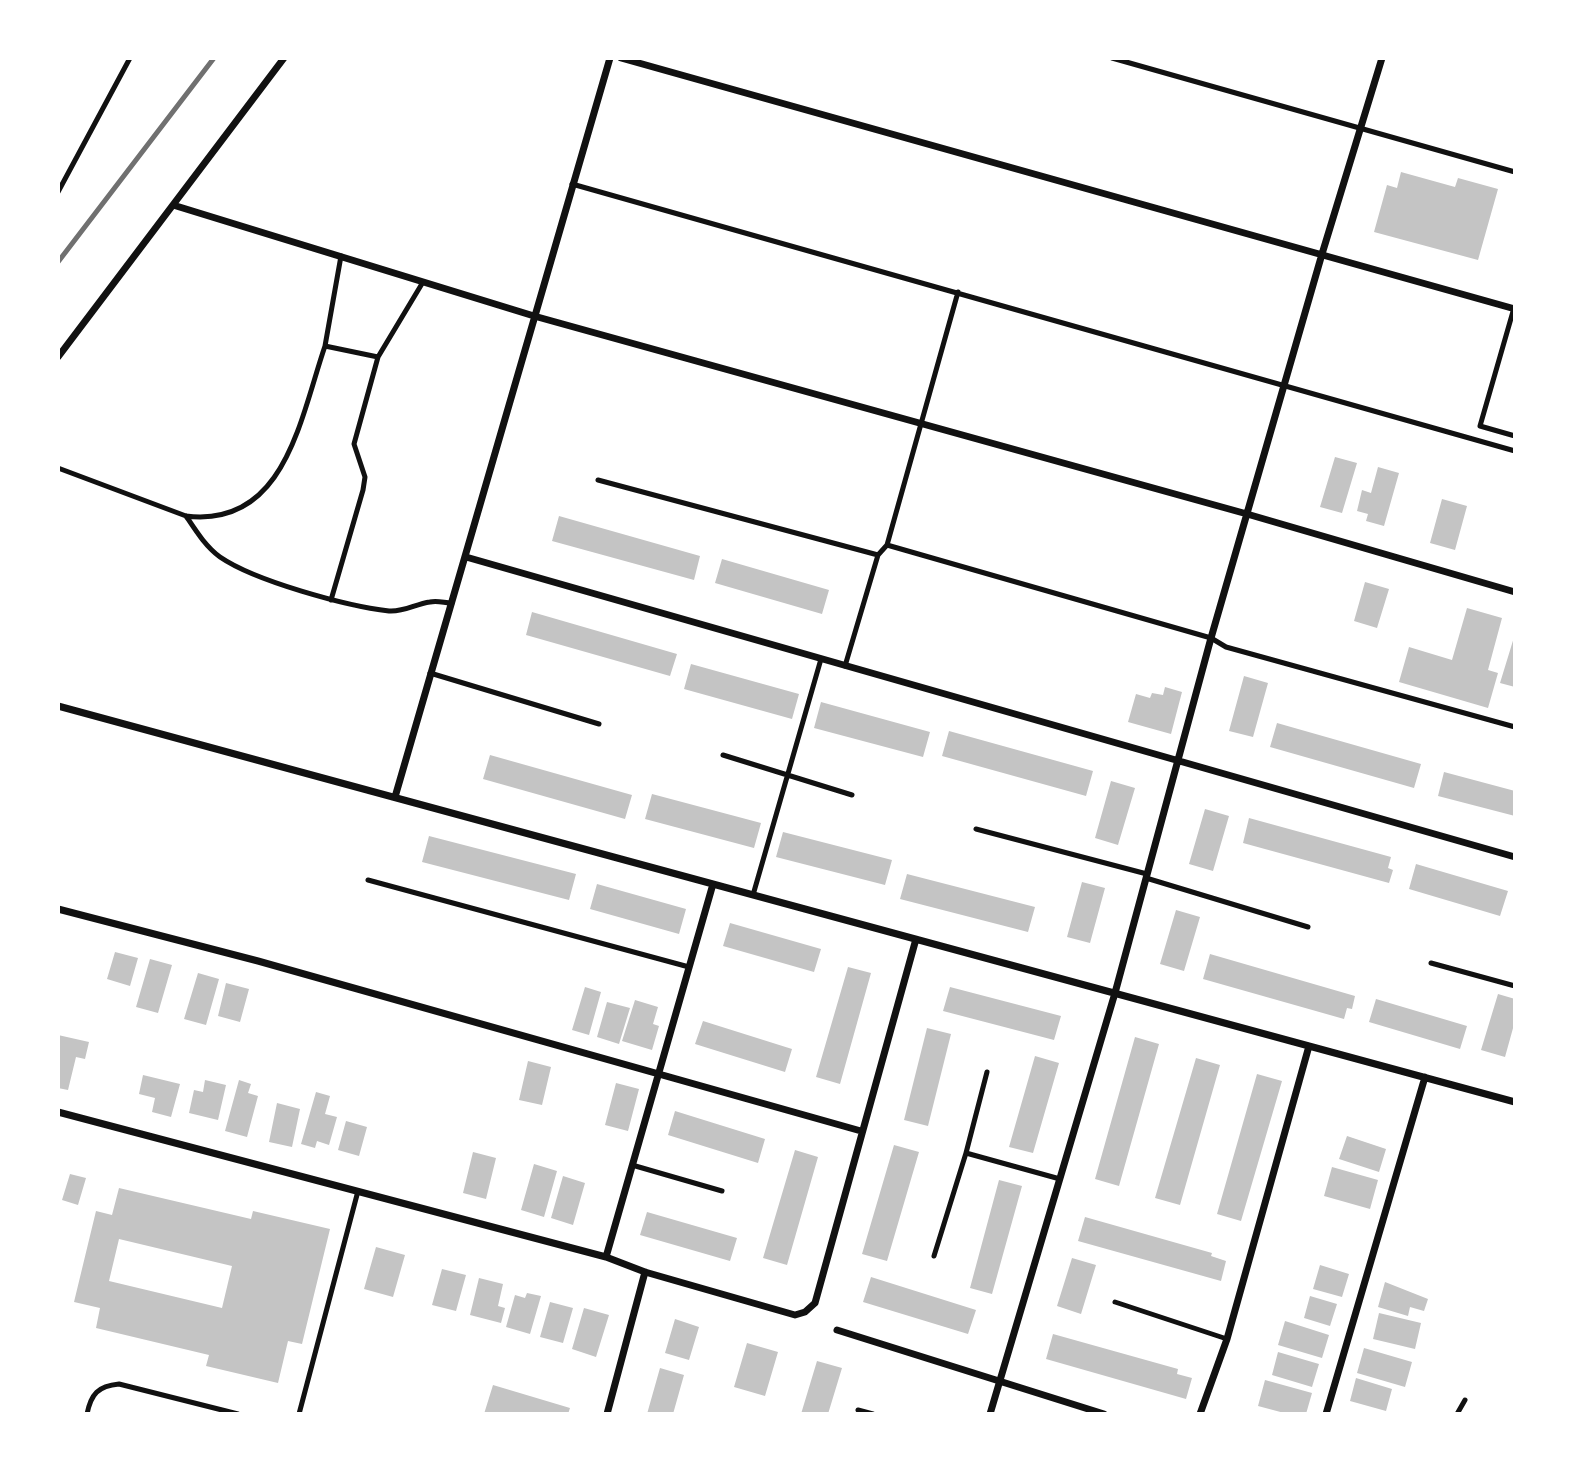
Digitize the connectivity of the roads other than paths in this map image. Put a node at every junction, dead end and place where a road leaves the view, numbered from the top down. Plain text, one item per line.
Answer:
1 (130, 58) edge
2 (284, 58) edge
3 (610, 58) edge
4 (621, 58) edge
5 (1112, 58) edge
6 (1382, 58) edge
7 (1361, 128) junction
8 (1515, 172) edge
9 (572, 184) junction
10 (58, 192) edge
11 (173, 205) junction
12 (1322, 254) junction
13 (341, 257) junction
14 (423, 282) junction
15 (958, 292) junction
16 (1515, 309) edge
17 (534, 316) junction
18 (325, 346) junction
19 (58, 357) edge
20 (378, 357) junction
21 (1285, 387) junction
22 (919, 422) junction
23 (1515, 436) edge
24 (1515, 452) edge
25 (58, 468) edge
26 (598, 480) dead end
27 (1247, 514) junction
28 (186, 516) junction
29 (887, 545) junction
30 (878, 555) junction
31 (466, 556) junction
32 (1515, 592) edge
33 (331, 600) junction
34 (452, 603) junction
35 (1211, 638) junction
36 (821, 659) junction
37 (845, 666) junction
38 (430, 673) junction
39 (58, 706) edge
40 (600, 724) dead end
41 (1515, 727) edge
42 (723, 755) dead end
43 (1177, 762) junction
44 (787, 775) junction
45 (852, 795) dead end
46 (396, 797) junction
47 (976, 830) dead end
48 (1515, 856) edge
49 (1146, 876) junction
50 (368, 880) dead end
51 (713, 884) junction
52 (753, 895) junction
53 (58, 909) edge
54 (1308, 927) dead end
55 (916, 939) junction
56 (1431, 963) dead end
57 (688, 967) junction
58 (1515, 986) edge
59 (1115, 993) junction
60 (1309, 1046) junction
61 (987, 1072) dead end
62 (658, 1075) junction
63 (1425, 1077) junction
64 (1515, 1102) edge
65 (58, 1112) edge
66 (861, 1131) junction
67 (966, 1153) junction
68 (632, 1165) junction
69 (1059, 1179) junction
70 (358, 1191) junction
71 (722, 1191) dead end
72 (934, 1256) dead end
73 (606, 1257) junction
74 (645, 1272) junction
75 (1115, 1302) dead end
76 (837, 1330) dead end
77 (1227, 1339) junction
78 (1000, 1380) junction
79 (1465, 1400) dead end
80 (858, 1410) dead end
81 (87, 1414) edge
82 (237, 1414) edge
83 (299, 1414) edge
84 (607, 1414) edge
85 (873, 1414) edge
86 (990, 1414) edge
87 (1104, 1414) edge
88 (1200, 1414) edge
89 (1326, 1414) edge
90 (1457, 1414) edge

1 - 10 lane
2 - 11 street
3 - 9 street
4 - 12 street
5 - 7 lane
6 - 7 street
7 - 8 lane
7 - 12 street
9 - 15 lane
9 - 17 street
11 - 13 street
11 - 19 street
12 - 16 street
12 - 21 street
13 - 14 street
13 - 18 lane
14 - 17 street
14 - 20 lane
15 - 21 lane
15 - 22 lane
16 - 23 lane
17 - 22 street
17 - 31 street
18 - 20 lane
18 - 28 lane
20 - 33 lane
21 - 24 lane
21 - 27 street
22 - 27 street
22 - 29 lane
25 - 28 lane
26 - 30 lane
27 - 32 street
27 - 35 street
28 - 33 lane
29 - 30 lane
29 - 35 lane
30 - 37 lane
31 - 34 street
31 - 36 street
33 - 34 lane
34 - 38 street
35 - 41 lane
35 - 43 street
36 - 37 street
36 - 44 lane
37 - 43 street
38 - 40 lane
38 - 46 street
39 - 46 street
42 - 44 lane
43 - 48 street
43 - 49 street
44 - 45 lane
44 - 52 lane
46 - 51 street
47 - 49 lane
49 - 54 lane
49 - 59 street
50 - 57 lane
51 - 52 street
51 - 57 street
52 - 55 street
53 - 62 street
55 - 59 street
55 - 66 street
56 - 58 lane
57 - 62 street
59 - 60 street
59 - 69 street
60 - 63 street
60 - 77 street
61 - 67 lane
62 - 66 street
62 - 68 street
63 - 64 street
63 - 89 street
65 - 70 street
66 - 74 street
67 - 69 lane
67 - 72 lane
68 - 71 lane
68 - 73 street
69 - 78 street
70 - 73 street
70 - 83 lane
73 - 74 street
74 - 84 street
75 - 77 lane
76 - 78 street
77 - 88 street
78 - 86 street
78 - 87 street
79 - 90 lane
80 - 85 lane
81 - 82 lane

